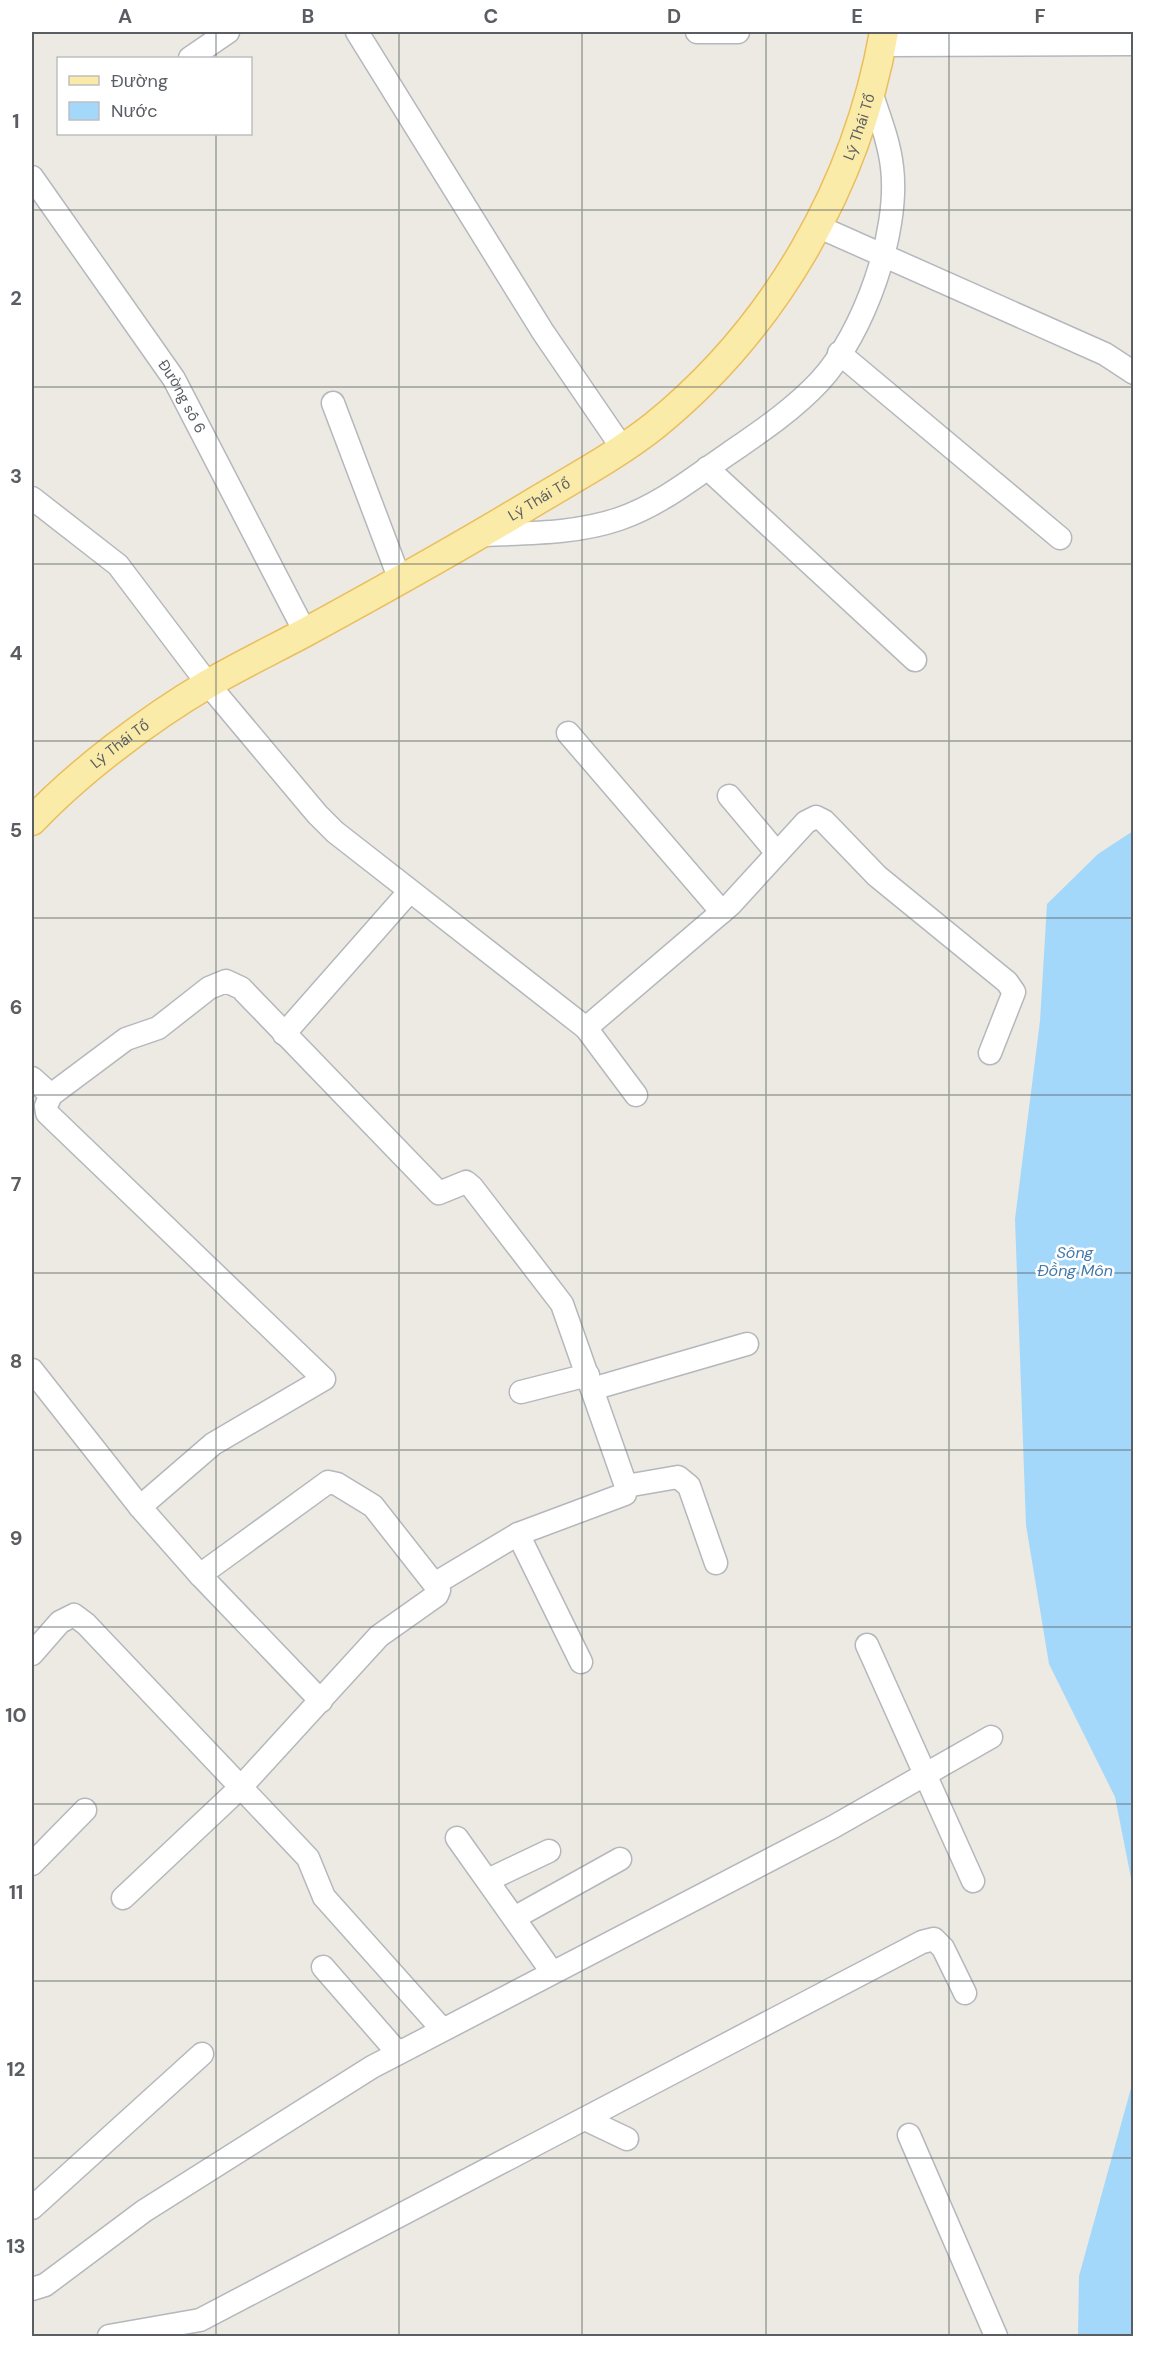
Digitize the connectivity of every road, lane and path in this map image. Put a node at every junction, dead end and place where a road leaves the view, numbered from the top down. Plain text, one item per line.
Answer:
1 (228, 32) edge
2 (357, 32) edge
3 (698, 32) edge
4 (738, 32) edge
5 (883, 38) edge
6 (1134, 44) edge
7 (191, 57) edge
8 (870, 89) junction
9 (32, 177) edge
10 (818, 226) junction
11 (884, 256) junction
12 (839, 353) junction
13 (1134, 373) edge
14 (333, 403) dead end
15 (623, 449) junction
16 (707, 468) junction
17 (32, 498) edge
18 (480, 535) junction
19 (1060, 538) dead end
20 (400, 580) junction
21 (305, 632) junction
22 (915, 660) dead end
23 (208, 684) junction
24 (568, 732) dead end
25 (729, 796) dead end
26 (32, 821) edge
27 (777, 853) junction
28 (409, 892) junction
29 (722, 912) junction
30 (586, 1028) junction
31 (284, 1034) junction
32 (990, 1053) dead end
33 (32, 1078) edge
34 (51, 1095) junction
35 (636, 1095) dead end
36 (747, 1344) dead end
37 (32, 1370) edge
38 (590, 1382) junction
39 (522, 1392) dead end
40 (626, 1486) junction
41 (140, 1507) junction
42 (518, 1534) junction
43 (716, 1563) dead end
44 (200, 1575) junction
45 (436, 1583) junction
46 (867, 1645) dead end
47 (32, 1654) edge
48 (581, 1662) dead end
49 (321, 1701) junction
50 (991, 1737) dead end
51 (925, 1775) junction
52 (241, 1787) junction
53 (85, 1810) dead end
54 (457, 1838) dead end
55 (549, 1851) dead end
56 (620, 1858) dead end
57 (32, 1864) edge
58 (488, 1880) junction
59 (973, 1881) dead end
60 (123, 1898) dead end
61 (514, 1918) junction
62 (323, 1967) dead end
63 (552, 1972) junction
64 (965, 1994) dead end
65 (442, 2029) junction
66 (398, 2053) junction
67 (202, 2054) dead end
68 (585, 2119) junction
69 (909, 2135) dead end
70 (627, 2139) dead end
71 (32, 2208) edge
72 (32, 2289) edge
73 (112, 2336) edge
74 (996, 2337) edge

1 - 7 street
2 - 15 street
3 - 4 street
5 - 6 street
5 - 8 main road, Lý Thái Tổ
8 - 10 main road, Lý Thái Tổ
8 - 11 street
9 - 21 street, Đường số 6
10 - 11 street
10 - 15 main road, Lý Thái Tổ
11 - 12 street
11 - 13 street
12 - 16 street
12 - 19 street
14 - 20 street
15 - 18 main road, Lý Thái Tổ
16 - 18 street
16 - 22 street
17 - 23 street
18 - 20 main road, Lý Thái Tổ
20 - 21 main road, Lý Thái Tổ
21 - 23 main road, Lý Thái Tổ
23 - 26 main road, Lý Thái Tổ
23 - 28 street
24 - 29 street
25 - 27 street
27 - 29 street
27 - 32 street
28 - 30 street
28 - 31 street
29 - 30 street
30 - 35 street
31 - 34 street
31 - 38 street
33 - 34 street
34 - 41 street
36 - 38 street
37 - 41 street
38 - 39 street
38 - 40 street
40 - 42 street
40 - 43 street
41 - 44 street
42 - 45 street
42 - 48 street
44 - 45 street
44 - 49 street
45 - 49 street
46 - 51 street
47 - 52 street
49 - 52 street
50 - 51 street
51 - 59 street
51 - 63 street
52 - 60 street
52 - 65 street
53 - 57 street
54 - 58 street
55 - 58 street
56 - 61 street
58 - 61 street
61 - 63 street
62 - 66 street
63 - 65 street
64 - 68 street
65 - 66 street
66 - 72 street
67 - 71 street
68 - 70 street
68 - 73 street
69 - 74 street

